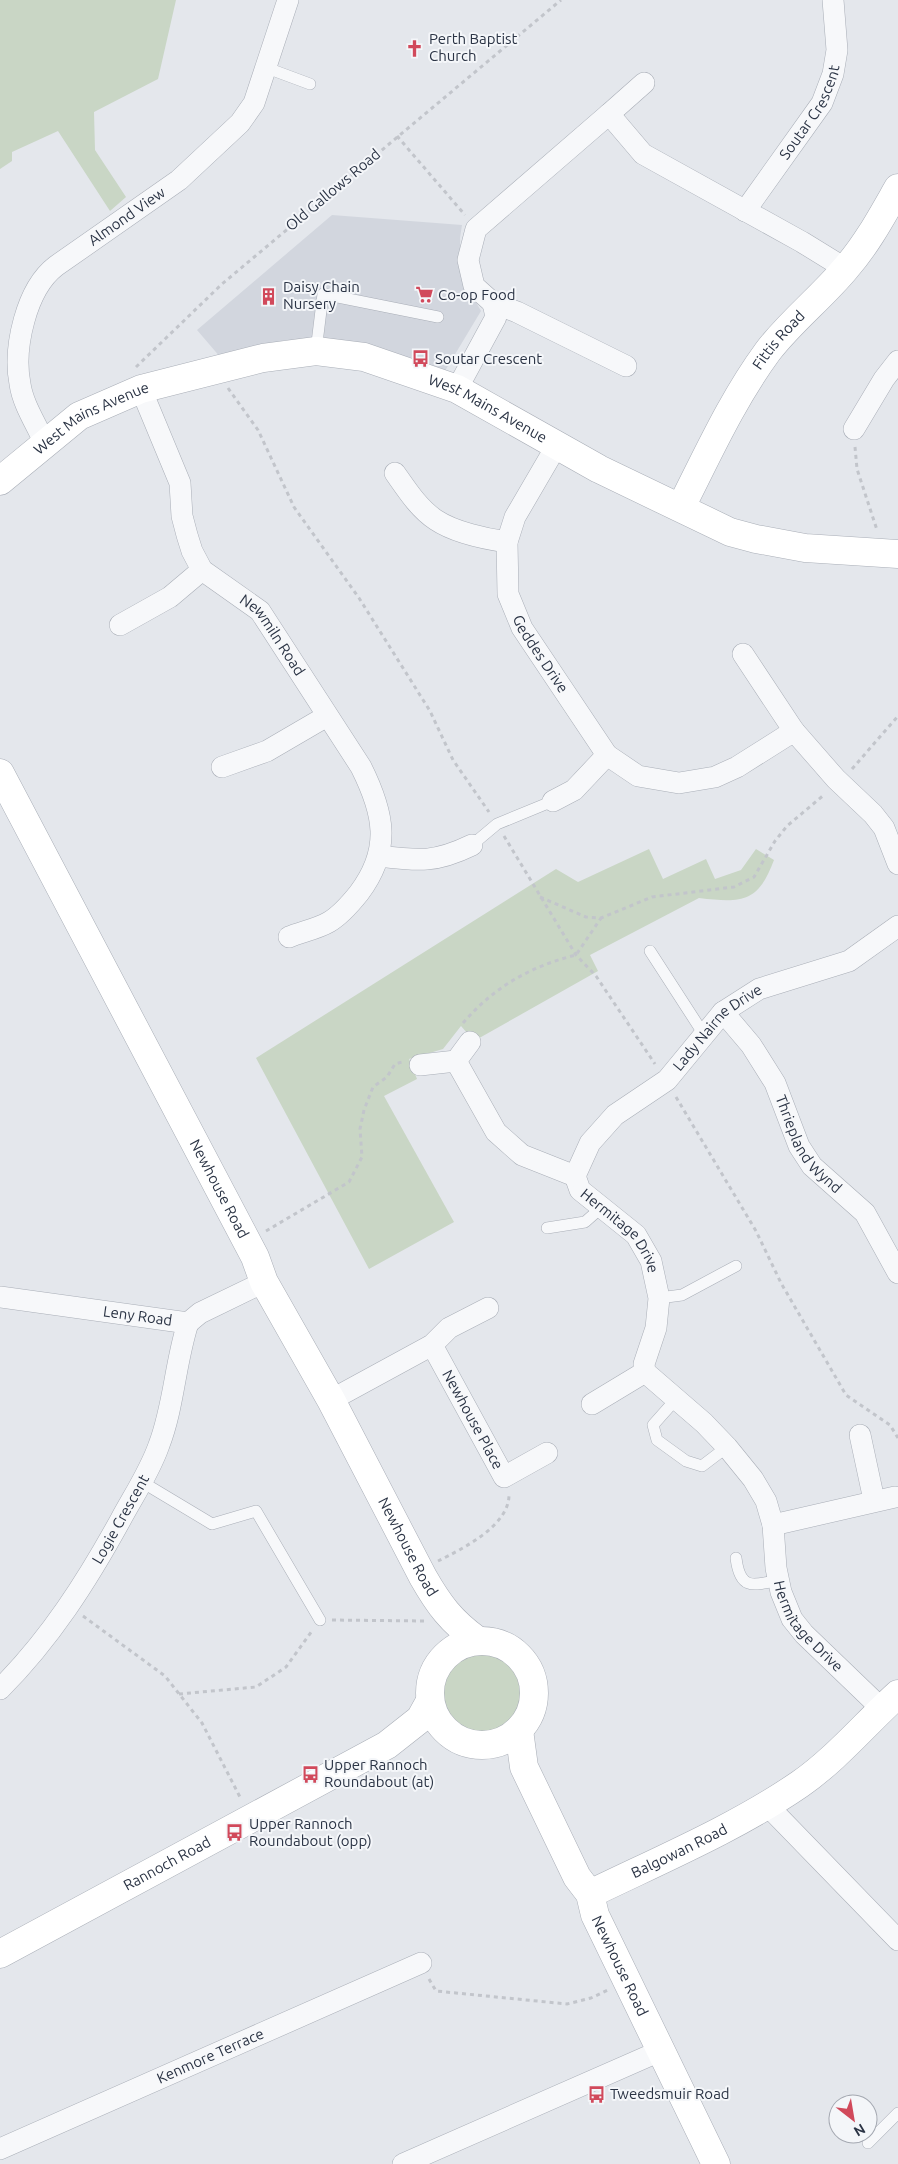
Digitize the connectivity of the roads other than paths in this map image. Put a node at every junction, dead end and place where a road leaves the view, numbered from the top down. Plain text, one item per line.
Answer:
1 (288, 0) edge
2 (833, 0) edge
3 (267, 68) junction
4 (644, 83) dead end
5 (310, 84) dead end
6 (609, 114) junction
7 (898, 188) edge
8 (745, 211) junction
9 (846, 269) junction
10 (493, 303) junction
11 (438, 317) dead end
12 (316, 351) junction
13 (898, 361) edge
14 (626, 366) dead end
15 (456, 389) junction
16 (134, 392) junction
17 (854, 429) road end
18 (45, 444) junction
19 (556, 446) junction
20 (395, 473) dead end
21 (0, 481) edge
22 (681, 507) junction
23 (507, 542) junction
24 (891, 554) edge
25 (202, 570) junction
26 (120, 625) dead end
27 (743, 654) dead end
28 (328, 716) junction
29 (794, 731) junction
30 (606, 755) junction
31 (222, 767) dead end
32 (0, 773) edge
33 (553, 801) joint
34 (472, 846) joint
35 (379, 856) junction
36 (898, 864) edge
37 (898, 926) edge
38 (289, 937) dead end
39 (650, 951) dead end
40 (723, 1012) junction
41 (704, 1034) junction
42 (470, 1042) dead end
43 (456, 1061) junction
44 (420, 1065) dead end
45 (574, 1176) junction
46 (602, 1207) junction
47 (547, 1228) dead end
48 (736, 1266) dead end
49 (898, 1273) edge
50 (264, 1282) junction
51 (0, 1297) edge
52 (660, 1298) junction
53 (488, 1308) dead end
54 (188, 1323) junction
55 (432, 1344) junction
56 (645, 1372) junction
57 (677, 1398) junction
58 (331, 1400) junction
59 (592, 1404) dead end
60 (860, 1436) dead end
61 (727, 1447) junction
62 (547, 1453) dead end
63 (142, 1482) junction
64 (773, 1524) junction
65 (736, 1558) dead end
66 (779, 1580) junction
67 (320, 1620) road end
68 (465, 1644) junction
69 (0, 1689) edge
70 (430, 1701) junction
71 (890, 1701) edge
72 (519, 1730) junction
73 (446, 1731) junction
74 (386, 1745) junction
75 (484, 1746) junction
76 (524, 1767) junction
77 (767, 1804) junction
78 (590, 1894) junction
79 (898, 1940) edge
80 (0, 1954) edge
81 (421, 1963) road end
82 (660, 2051) junction
83 (898, 2113) edge
84 (878, 2133) edge
85 (0, 2149) edge
86 (403, 2164) edge
87 (716, 2164) edge

1 - 3 street, Almond View
2 - 8 street, Soutar Crescent
3 - 5 lane
3 - 18 street, Almond View
4 - 6 street
6 - 8 street
6 - 10 street
7 - 9 street, Fittis Road
8 - 9 street
9 - 22 street, Fittis Road
10 - 14 street
10 - 15 street
11 - 12 lane
12 - 15 street, West Mains Avenue
12 - 16 street, West Mains Avenue
13 - 17 street
15 - 19 street, West Mains Avenue
16 - 18 street, West Mains Avenue
16 - 25 street, Newmiln Road
18 - 21 street, West Mains Avenue
19 - 22 street, West Mains Avenue
19 - 23 street, Geddes Drive
20 - 23 street
22 - 24 street, West Mains Avenue
23 - 30 street, Geddes Drive
25 - 26 street
25 - 28 street, Newmiln Road
27 - 29 street
28 - 31 street
28 - 35 street, Newmiln Road
29 - 30 street, Geddes Drive
29 - 36 street
30 - 33 street
32 - 50 street, Newhouse Road
33 - 34 lane
34 - 35 street
35 - 38 street, Newmiln Road
37 - 40 street, Lady Nairne Drive
39 - 41 lane
40 - 41 street, Lady Nairne Drive
40 - 49 street, Thriepland Wynd
41 - 45 street, Lady Nairne Drive
42 - 43 street
43 - 44 street
43 - 45 street, Hermitage Drive
45 - 46 street, Hermitage Drive
46 - 47 lane
46 - 52 street, Hermitage Drive
48 - 52 lane
50 - 54 street, Leny Road
50 - 58 street, Newhouse Road
51 - 54 street, Leny Road
52 - 56 street, Hermitage Drive
53 - 55 street
54 - 63 street, Logie Crescent
55 - 58 street
55 - 62 street, Newhouse Place
56 - 57 street, Hermitage Drive
56 - 59 street
57 - 61 street, Hermitage Drive
57 - 61 lane
58 - 68 street, Newhouse Road
60 - 64 street
61 - 64 street, Hermitage Drive
63 - 67 lane
63 - 69 street, Logie Crescent
64 - 66 street, Hermitage Drive
65 - 66 lane
66 - 71 street, Hermitage Drive
68 - 70 street
68 - 72 street
70 - 73 street
70 - 74 street, Rannoch Road
71 - 77 street, Balgowan Road
72 - 75 street
72 - 76 street, Newhouse Road
73 - 74 street, Rannoch Road
73 - 75 street
74 - 80 street, Rannoch Road
75 - 76 street
76 - 78 street, Newhouse Road
77 - 78 street, Balgowan Road
77 - 79 street
78 - 82 street, Newhouse Road
81 - 85 street, Kenmore Terrace
82 - 86 street
82 - 87 street, Newhouse Road
83 - 84 lane

